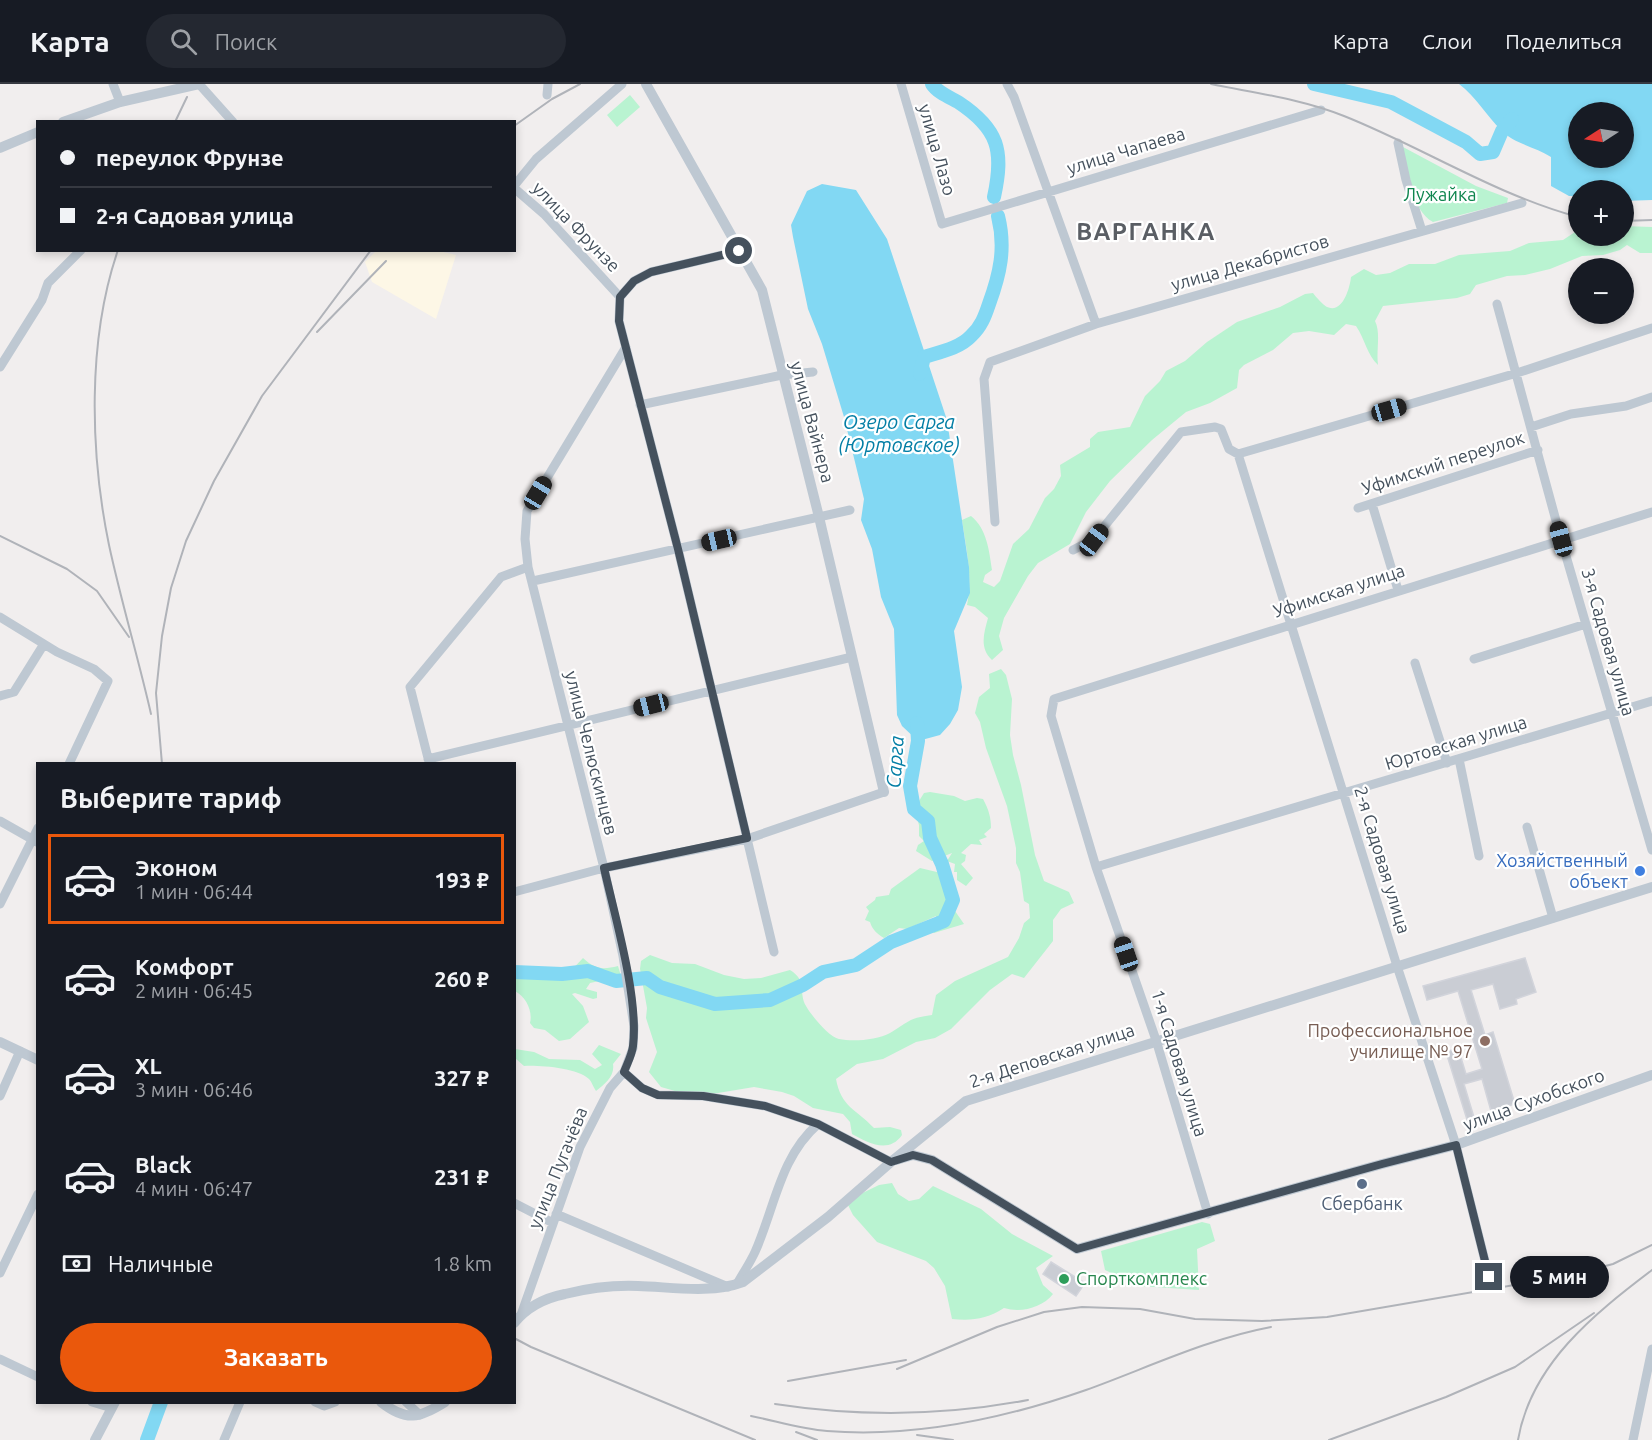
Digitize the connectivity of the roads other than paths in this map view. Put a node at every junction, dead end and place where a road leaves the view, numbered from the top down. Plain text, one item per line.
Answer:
1 (113, 84) edge
2 (199, 84) edge
3 (548, 84) edge
4 (622, 84) edge
5 (646, 84) edge
6 (901, 84) edge
7 (1007, 84) edge
8 (165, 88) edge
9 (547, 94) dead end
10 (120, 102) junction
11 (1321, 110) dead end
12 (69, 120) edge
13 (231, 120) edge
14 (36, 133) edge
15 (1398, 143) dead end
16 (0, 148) edge
17 (516, 184) edge
18 (516, 189) edge
19 (1048, 192) junction
20 (1522, 203) dead end
21 (942, 224) joint
22 (1422, 231) junction
23 (739, 251) junction
24 (79, 252) edge
25 (620, 297) junction
26 (1497, 304) dead end
27 (1096, 324) junction
28 (1652, 328) edge
29 (626, 347) junction
30 (0, 367) edge
31 (813, 372) dead end
32 (1517, 373) junction
33 (782, 375) junction
34 (1652, 398) edge
35 (640, 405) junction
36 (1532, 427) junction
37 (1538, 450) junction
38 (1238, 454) junction
39 (1372, 504) junction
40 (1358, 508) dead end
41 (850, 510) dead end
42 (1652, 512) edge
43 (819, 517) junction
44 (995, 522) dead end
45 (1561, 539) junction
46 (678, 549) junction
47 (1073, 550) dead end
48 (528, 567) junction
49 (532, 581) junction
50 (1398, 590) junction
51 (0, 617) edge
52 (1291, 624) junction
53 (1586, 624) junction
54 (44, 644) junction
55 (852, 657) junction
56 (1474, 659) dead end
57 (1415, 663) dead end
58 (711, 691) junction
59 (0, 696) edge
60 (1652, 701) edge
61 (1612, 714) junction
62 (1051, 716) joint
63 (569, 725) junction
64 (1459, 759) junction
65 (428, 761) edge
66 (70, 762) edge
67 (1447, 763) junction
68 (884, 792) joint
69 (1344, 794) junction
70 (0, 821) edge
71 (1527, 826) dead end
72 (747, 838) junction
73 (35, 840) edge
74 (1652, 850) edge
75 (1479, 856) dead end
76 (1096, 867) junction
77 (604, 868) junction
78 (1652, 887) edge
79 (516, 891) edge
80 (0, 904) edge
81 (1553, 918) junction
82 (774, 952) dead end
83 (1397, 966) junction
84 (1156, 1040) junction
85 (0, 1042) edge
86 (20, 1051) junction
87 (36, 1059) edge
88 (624, 1072) junction
89 (1652, 1075) edge
90 (0, 1096) edge
91 (818, 1124) junction
92 (1456, 1145) junction
93 (891, 1162) junction
94 (36, 1198) edge
95 (516, 1204) edge
96 (1208, 1214) junction
97 (555, 1219) junction
98 (0, 1273) edge
99 (1489, 1277) dead end
100 (733, 1286) junction
101 (518, 1319) edge
102 (1652, 1349) edge
103 (0, 1359) edge
104 (36, 1376) edge
105 (239, 1404) edge
106 (383, 1404) edge
107 (408, 1404) edge
108 (441, 1404) edge
109 (113, 1405) edge
110 (420, 1415) junction
111 (95, 1440) edge
112 (224, 1440) edge
113 (1633, 1440) edge

1 - 10 street
2 - 8 street
2 - 13 street
3 - 9 street
4 - 17 street
5 - 23 street, улица Вайнера
6 - 21 street, улица Лазо
7 - 19 street
8 - 10 street
10 - 12 street
11 - 19 street, улица Чапаева
14 - 16 street
15 - 22 street
18 - 25 street, улица Фрунзе
19 - 21 street, улица Чапаева
19 - 27 street
20 - 22 street, улица Декабристов
22 - 27 street, улица Декабристов
23 - 25 street
23 - 33 street, улица Вайнера
24 - 30 street
25 - 29 street, улица Фрунзе
26 - 32 street, 3-я Садовая улица
27 - 44 street, улица Декабристов
28 - 32 street
29 - 35 street, улица Фрунзе
29 - 48 street, улица Челюскинцев
31 - 33 street
32 - 36 street, 3-я Садовая улица
32 - 38 street
33 - 35 street
33 - 43 street, улица Вайнера
34 - 36 street
35 - 46 street, улица Фрунзе
36 - 37 street, 3-я Садовая улица
37 - 39 street, Уфимский переулок
37 - 45 street, 3-я Садовая улица
38 - 47 street, 2-я Садовая улица
38 - 52 street, 2-я Садовая улица
39 - 40 street, Уфимский переулок
39 - 50 street
41 - 43 street
42 - 45 street, Уфимская улица
43 - 46 street
43 - 55 street, улица Вайнера
45 - 50 street, Уфимская улица
45 - 53 street, 3-я Садовая улица
46 - 49 street
46 - 58 street, улица Фрунзе
48 - 49 street, улица Челюскинцев
48 - 65 street
49 - 63 street, улица Челюскинцев
50 - 52 street, Уфимская улица
51 - 54 street
52 - 62 street, Уфимская улица
52 - 69 street, 2-я Садовая улица
53 - 56 street
53 - 61 street, 3-я Садовая улица
54 - 59 street
54 - 66 street
55 - 58 street
55 - 68 street, улица Вайнера
57 - 67 street
58 - 63 street
58 - 72 street, улица Фрунзе
60 - 61 street, Юртовская улица
61 - 64 street, Юртовская улица
61 - 74 street, 3-я Садовая улица
62 - 76 street, 1-я Садовая улица
63 - 65 street
63 - 77 street, улица Челюскинцев
64 - 67 street, Юртовская улица
64 - 75 street
67 - 69 street, Юртовская улица
68 - 72 street
69 - 76 street, Юртовская улица
69 - 83 street, 2-я Садовая улица
70 - 73 street
71 - 81 street
72 - 77 street
72 - 82 street, улица Фрунзе
73 - 80 street
76 - 84 street, 1-я Садовая улица
77 - 79 street
77 - 88 street, улица Челюскинцев
78 - 81 street, 2-я Деповская улица
81 - 83 street, 2-я Деповская улица
83 - 84 street, 2-я Деповская улица
83 - 92 street, 2-я Садовая улица
84 - 93 street, 2-я Деповская улица
84 - 96 street, 1-я Садовая улица
85 - 86 street
86 - 87 street
86 - 90 street
88 - 91 street
88 - 97 street, улица Пугачёва
89 - 92 street, улица Сухобского
91 - 93 street
91 - 100 street
92 - 96 street, улица Сухобского
92 - 99 street, 2-я Садовая улица
93 - 96 street, улица Сухобского
93 - 100 street, 2-я Деповская улица
94 - 98 street
95 - 97 street
97 - 100 street
97 - 101 street, улица Пугачёва
100 - 101 street
102 - 113 street
103 - 104 street
105 - 112 street
106 - 110 street
107 - 110 street
108 - 110 street
109 - 111 street

